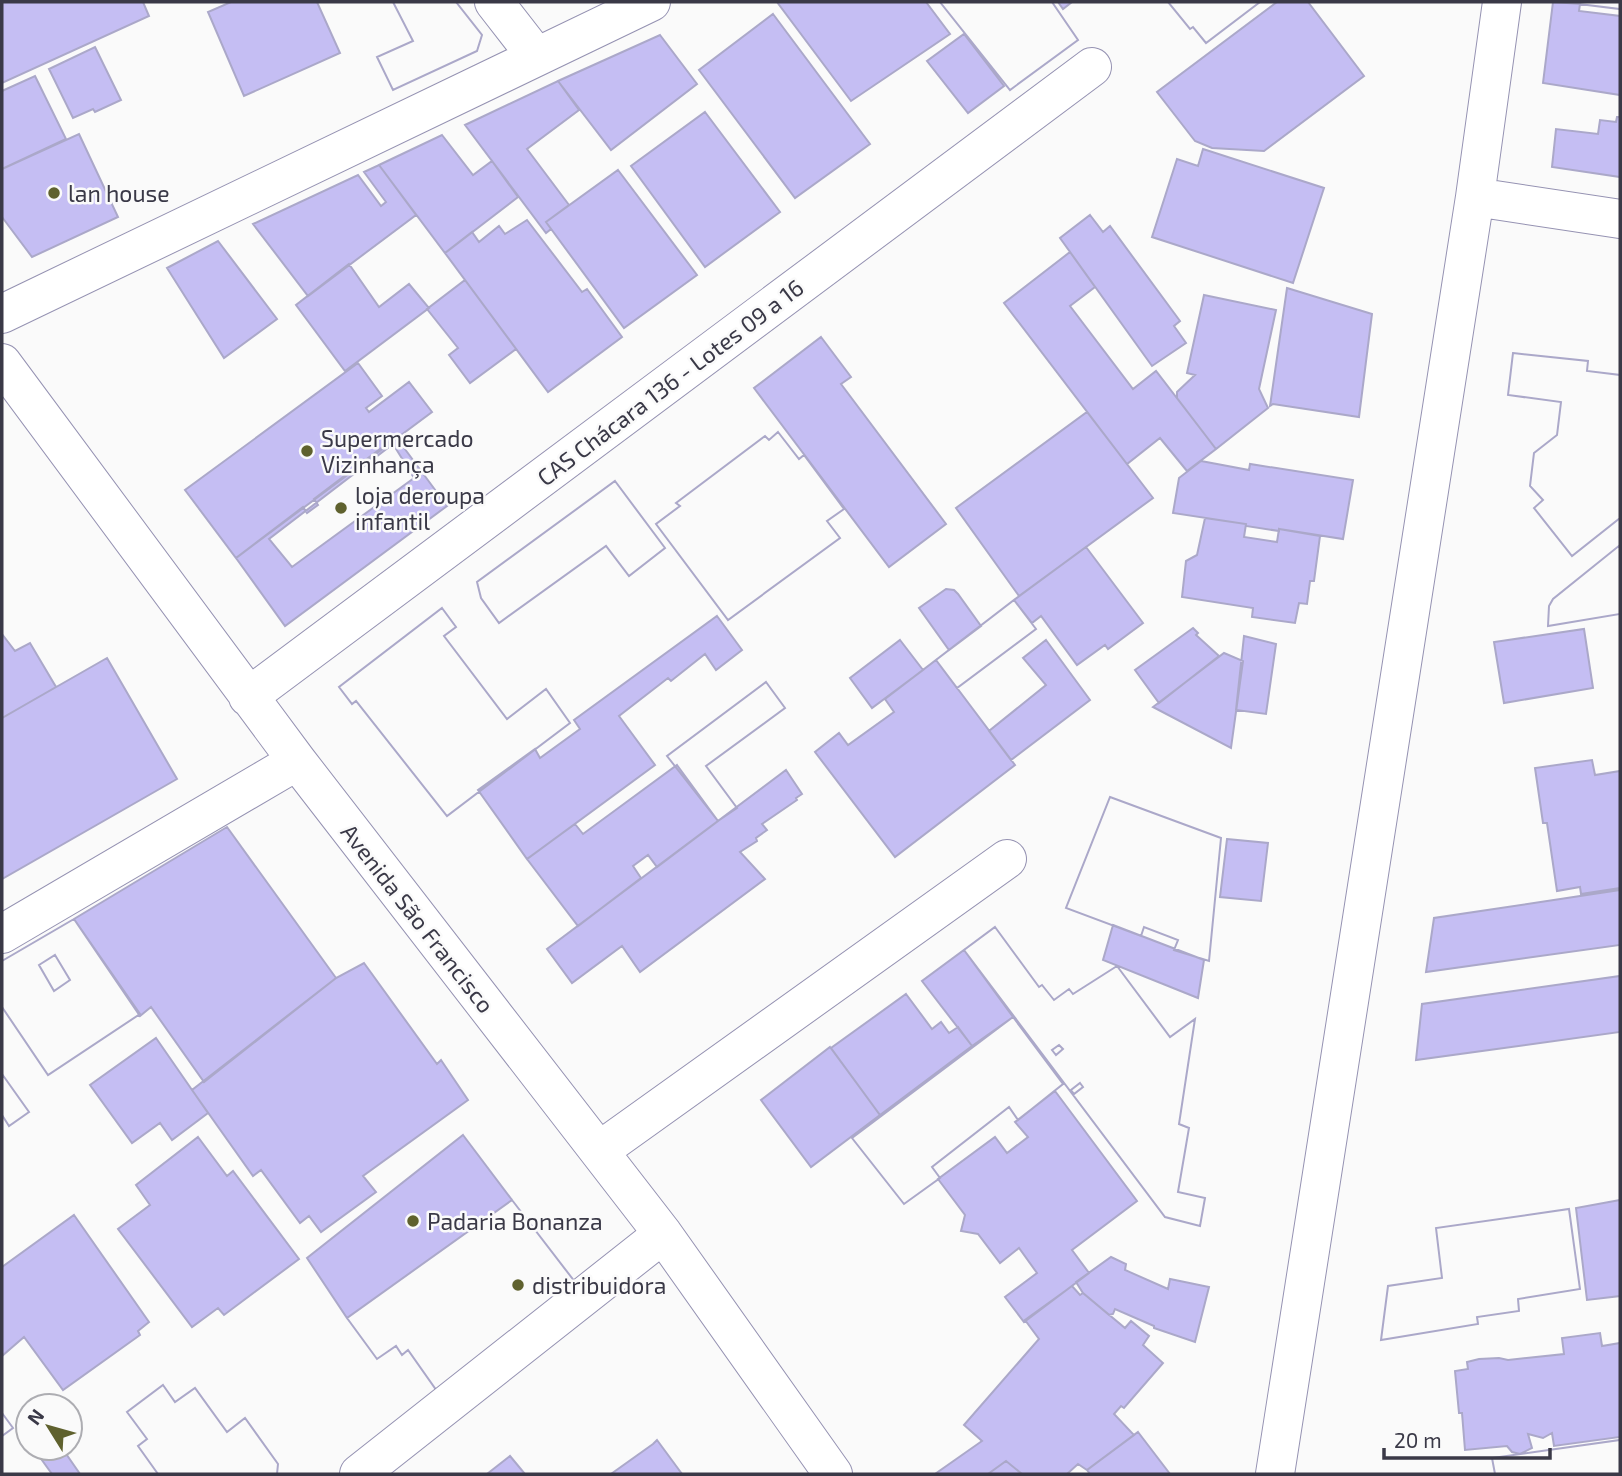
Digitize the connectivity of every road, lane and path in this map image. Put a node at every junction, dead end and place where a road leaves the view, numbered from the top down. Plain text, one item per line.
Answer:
1 (494, 2) edge
2 (651, 2) edge
3 (1502, 2) edge
4 (536, 56) junction
5 (1092, 67) dead end
6 (1475, 197) junction
7 (1620, 219) edge
8 (2, 314) edge
9 (2, 363) edge
10 (248, 697) junction
11 (297, 761) junction
12 (1007, 859) dead end
13 (2, 934) edge
14 (599, 1151) junction
15 (663, 1234) junction
16 (359, 1474) edge
17 (833, 1474) edge
18 (1275, 1474) edge

1 - 4 street
2 - 4 street
3 - 6 street
4 - 8 street
5 - 10 street, CAS Chácara 136 - Lotes 09 a 16
6 - 7 street
6 - 18 street
9 - 10 street, Avenida São Francisco
10 - 11 street, Avenida São Francisco
11 - 13 street
11 - 14 street, Avenida São Francisco
12 - 14 street
14 - 15 street, Avenida São Francisco
15 - 16 street
15 - 17 street, Avenida São Francisco

